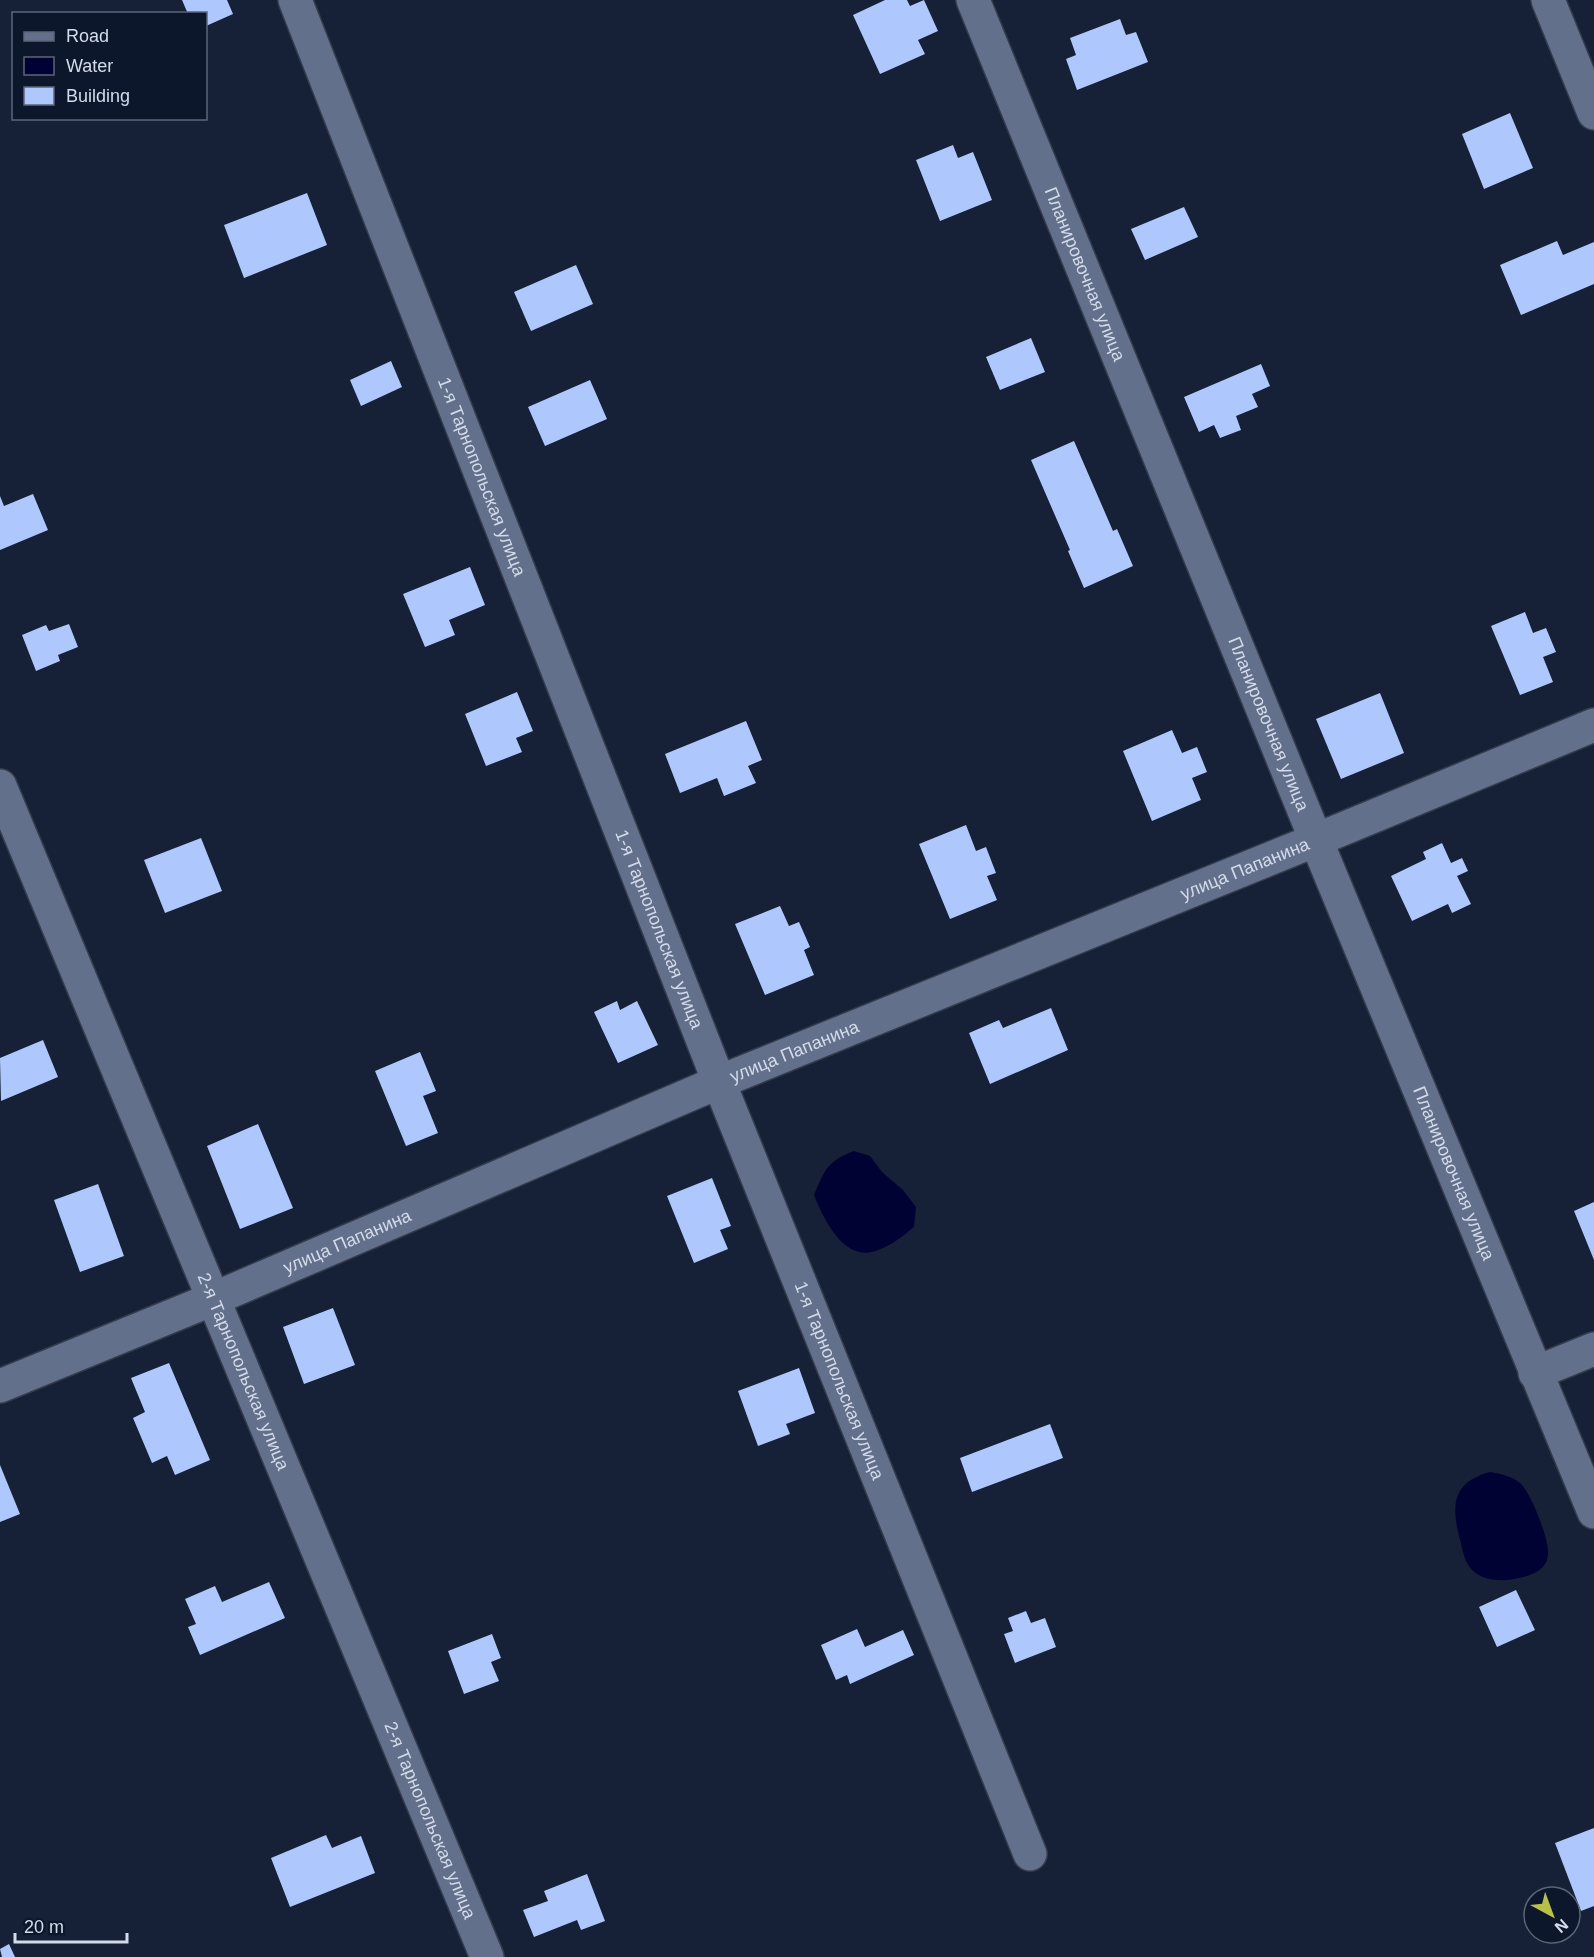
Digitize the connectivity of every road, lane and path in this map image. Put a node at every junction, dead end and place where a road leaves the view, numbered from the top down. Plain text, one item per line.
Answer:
1 (295, 0) edge
2 (973, 0) edge
3 (1548, 0) edge
4 (1594, 113) edge
5 (1594, 724) edge
6 (0, 786) edge
7 (1316, 840) junction
8 (719, 1082) junction
9 (213, 1299) junction
10 (1594, 1349) edge
11 (1535, 1373) junction
12 (0, 1386) edge
13 (1594, 1512) edge
14 (1030, 1854) dead end
15 (487, 1957) edge

1 - 8 street, 1-я Тарнопольская улица
2 - 7 street, Планировочная улица
3 - 4 street
5 - 7 street, улица Папанина
6 - 9 street, 2-я Тарнопольская улица
7 - 8 street, улица Папанина
7 - 11 street, Планировочная улица
8 - 9 street, улица Папанина
8 - 14 street, 1-я Тарнопольская улица
9 - 12 street, улица Папанина
9 - 15 street, 2-я Тарнопольская улица
10 - 11 street
11 - 13 street, Планировочная улица

